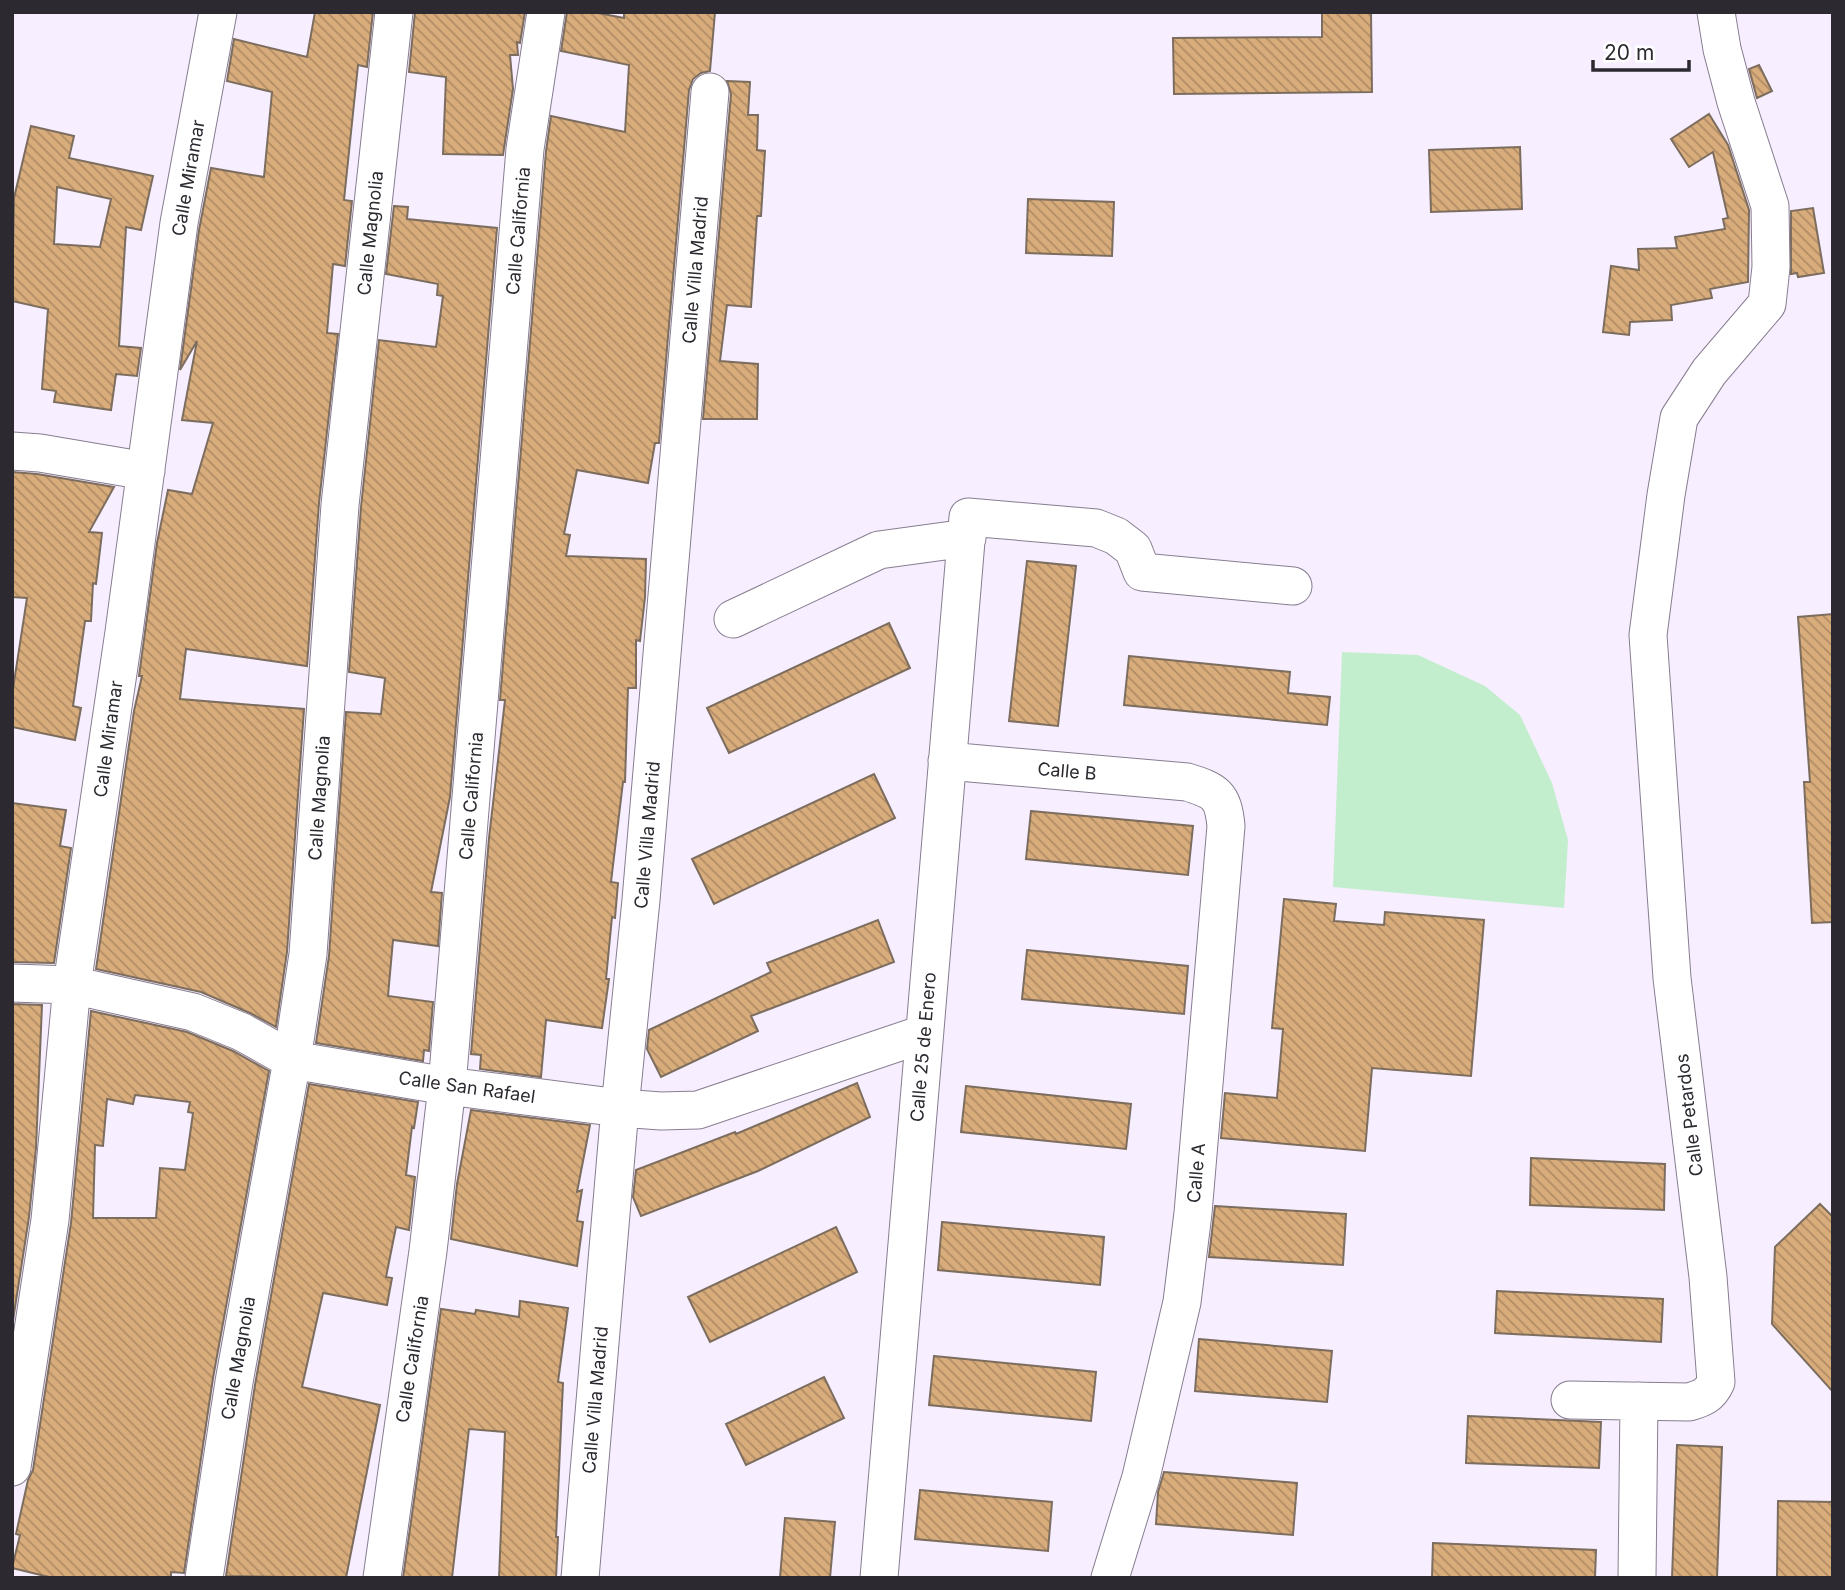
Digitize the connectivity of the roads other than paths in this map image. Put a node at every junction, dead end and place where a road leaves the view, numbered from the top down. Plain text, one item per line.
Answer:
1 (218, 12) edge
2 (394, 12) edge
3 (546, 12) edge
4 (1716, 12) edge
5 (710, 92) dead end
6 (12, 452) edge
7 (146, 471) junction
8 (968, 527) junction
9 (1293, 586) dead end
10 (733, 620) dead end
11 (947, 761) junction
12 (1187, 782) joint
13 (12, 983) edge
14 (72, 985) junction
15 (923, 1034) junction
16 (292, 1060) junction
17 (447, 1086) junction
18 (620, 1108) junction
19 (1570, 1399) dead end
20 (1639, 1401) junction
21 (12, 1467) edge
22 (204, 1578) edge
23 (382, 1578) edge
24 (580, 1578) edge
25 (879, 1578) edge
26 (1111, 1578) edge
27 (1637, 1578) edge

1 - 7 street, Calle Miramar
2 - 16 street, Calle Magnolia
3 - 17 street, Calle California
4 - 20 street, Calle Petardos
5 - 18 street, Calle Villa Madrid
6 - 7 street
7 - 14 street, Calle Miramar
8 - 9 street
8 - 10 street
8 - 11 street, Calle 25 de Enero
11 - 12 street, Calle B
11 - 15 street, Calle 25 de Enero
12 - 26 street, Calle A
13 - 14 street, Calle San Rafael
14 - 16 street, Calle San Rafael
14 - 21 street, Calle Miramar
15 - 18 street, Calle San Rafael
15 - 25 street, Calle 25 de Enero
16 - 17 street, Calle San Rafael
16 - 22 street, Calle Magnolia
17 - 18 street, Calle San Rafael
17 - 23 street, Calle California
18 - 24 street, Calle Villa Madrid
19 - 20 street
20 - 27 street

